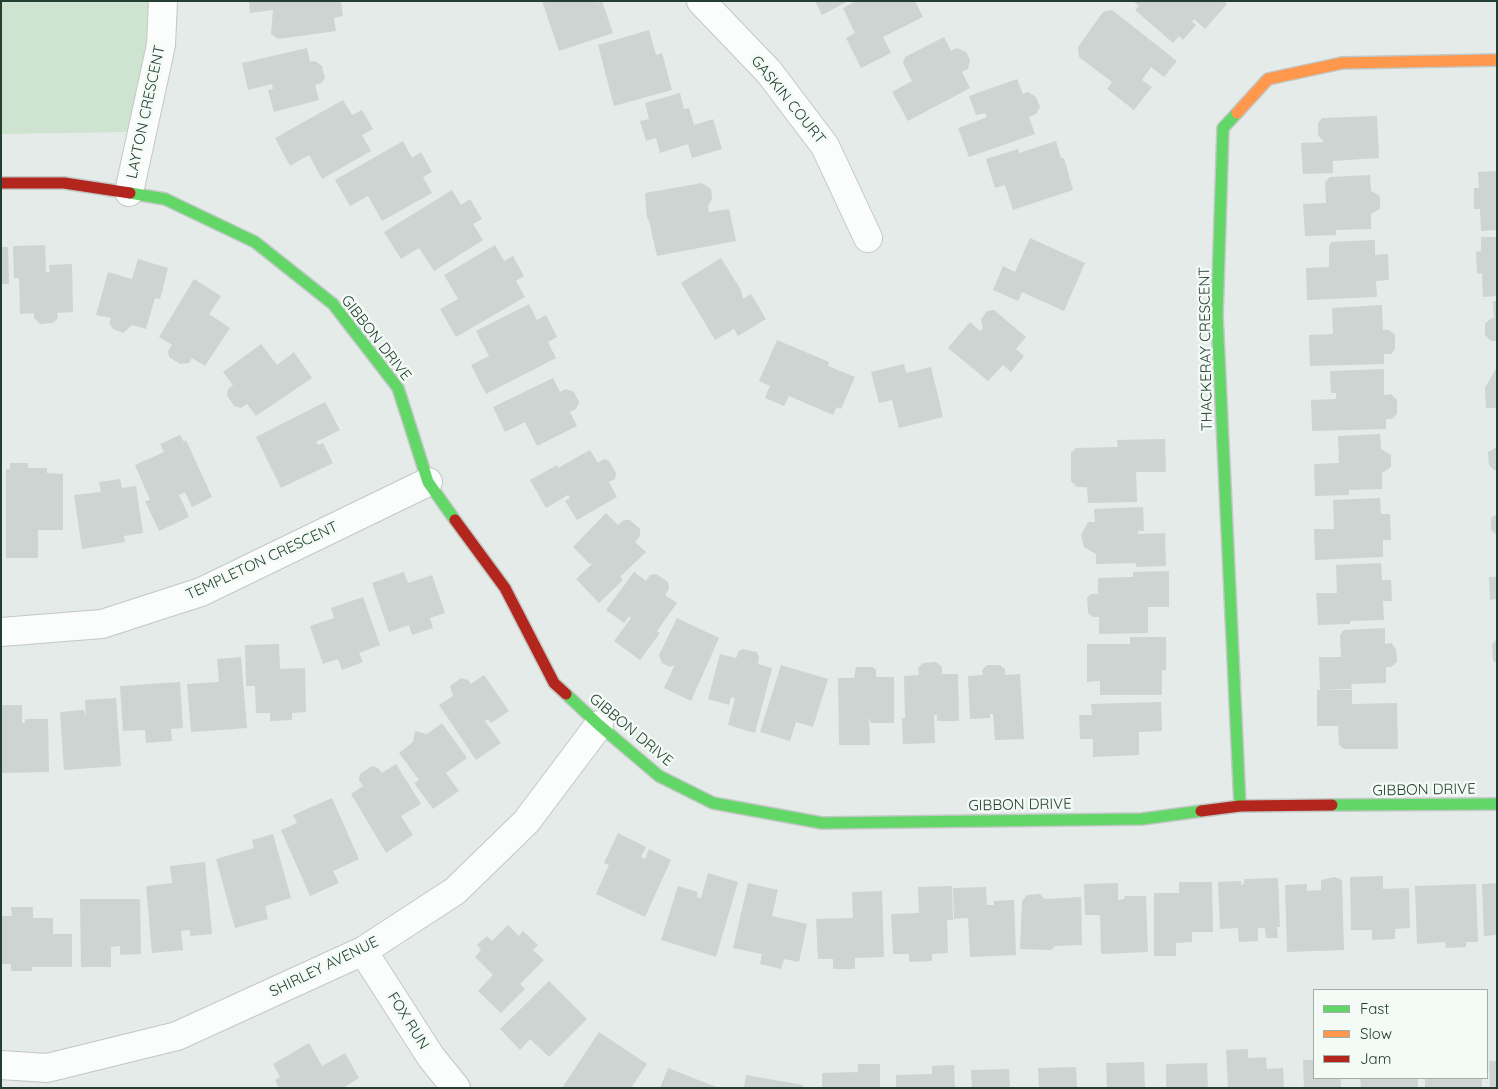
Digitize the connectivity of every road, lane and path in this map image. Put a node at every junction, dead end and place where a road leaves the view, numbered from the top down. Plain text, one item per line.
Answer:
1 (163, 1) edge
2 (701, 1) edge
3 (1497, 60) edge
4 (1, 183) edge
5 (129, 192) junction
6 (868, 238) dead end
7 (428, 482) junction
8 (1, 632) edge
9 (599, 725) junction
10 (1497, 804) edge
11 (1240, 806) junction
12 (363, 951) junction
13 (1, 1065) edge
14 (46, 1078) edge
15 (456, 1088) edge

1 - 5 street, LAYTON CRESCENT
2 - 6 street, GASKIN COURT
3 - 11 street, THACKERAY CRESCENT
4 - 5 street, GIBBON DRIVE
5 - 7 street, GIBBON DRIVE
7 - 8 street, TEMPLETON CRESCENT
7 - 9 street, GIBBON DRIVE
9 - 11 street, GIBBON DRIVE
9 - 12 street, SHIRLEY AVENUE
10 - 11 street, GIBBON DRIVE
12 - 14 street, SHIRLEY AVENUE
12 - 15 street, FOX RUN
13 - 14 street, SHIRLEY AVENUE

